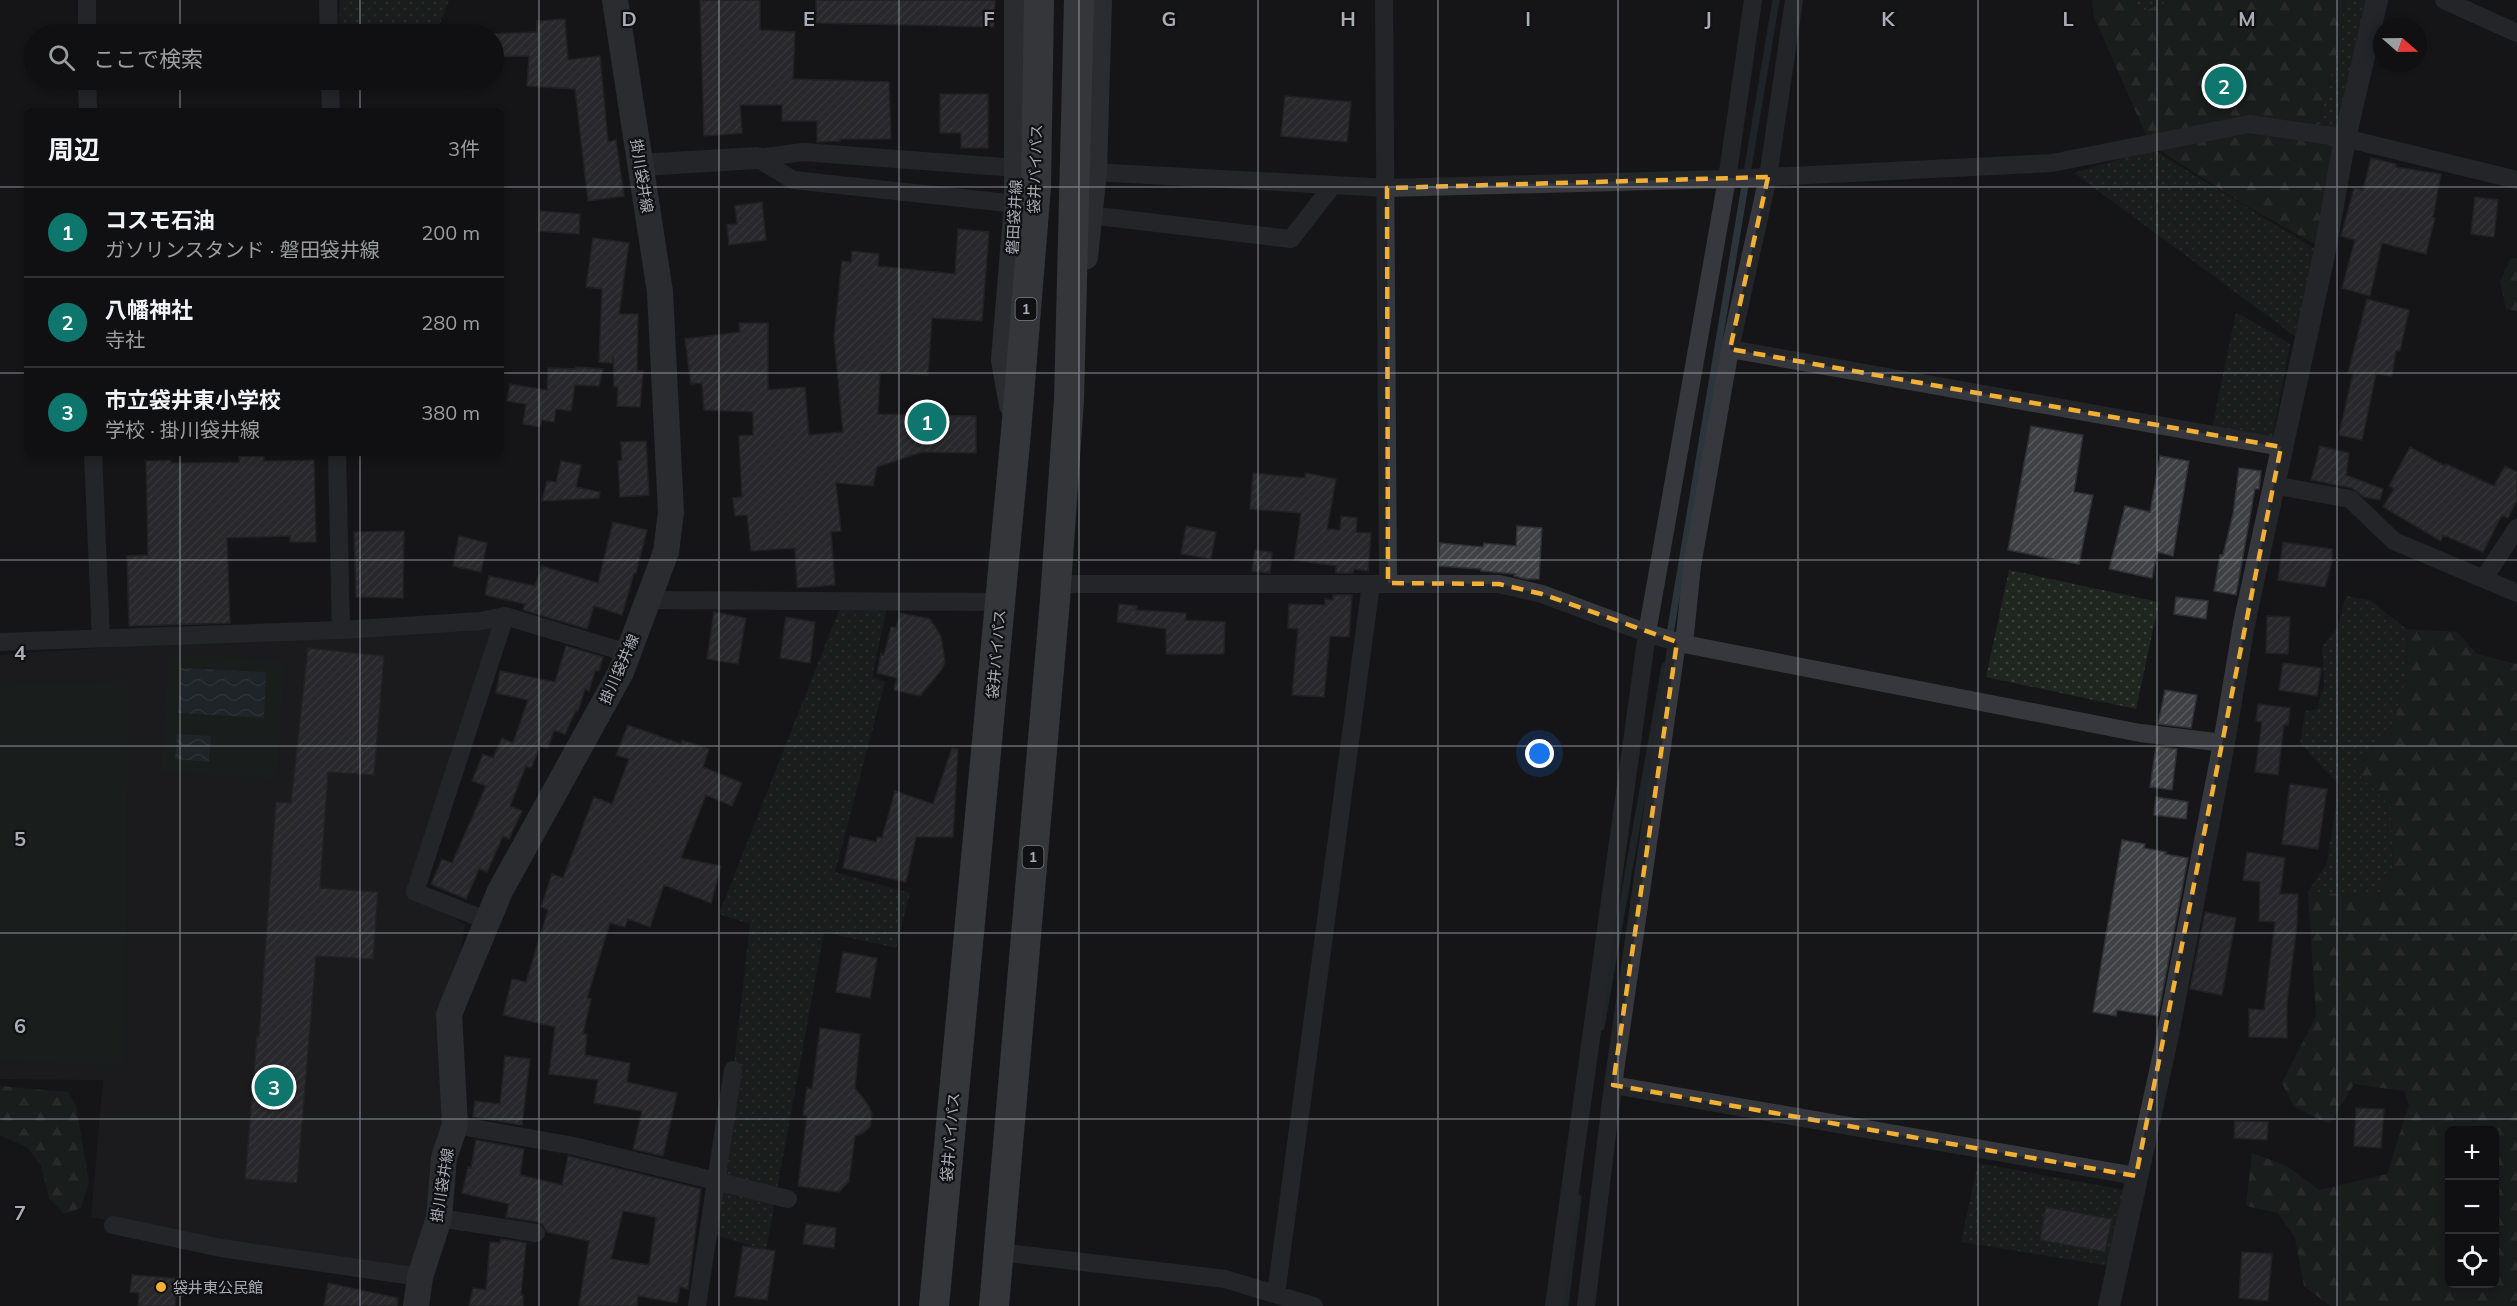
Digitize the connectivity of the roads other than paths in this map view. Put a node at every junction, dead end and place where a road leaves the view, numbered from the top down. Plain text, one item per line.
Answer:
1 (87, 0) edge
2 (328, 0) edge
3 (615, 0) edge
4 (1017, 0) edge
5 (1039, 0) edge
6 (1079, 0) edge
7 (1099, 0) edge
8 (1384, 0) edge
9 (1753, 0) edge
10 (1794, 0) edge
11 (2377, 0) edge
12 (2444, 0) edge
13 (87, 24) edge
14 (329, 24) edge
15 (2517, 33) edge
16 (87, 90) edge
17 (330, 90) edge
18 (88, 108) edge
19 (330, 108) edge
20 (2345, 138) junction
21 (756, 158) junction
22 (640, 165) junction
23 (1017, 168) junction
24 (1094, 172) junction
25 (1764, 177) junction
26 (1734, 178) junction
27 (2517, 180) edge
28 (1333, 185) junction
29 (1387, 188) junction
30 (1017, 204) junction
31 (1089, 215) junction
32 (1730, 349) junction
33 (1069, 407) junction
34 (1016, 432) junction
35 (2281, 447) junction
36 (93, 456) edge
37 (337, 456) edge
38 (2273, 485) junction
39 (2517, 528) edge
40 (2484, 578) junction
41 (1379, 583) junction
42 (1057, 584) junction
43 (2517, 593) edge
44 (647, 600) junction
45 (1000, 602) junction
46 (505, 616) junction
47 (341, 630) junction
48 (1647, 633) junction
49 (101, 638) junction
50 (0, 642) edge
51 (1681, 643) junction
52 (628, 653) junction
53 (2224, 743) junction
54 (486, 920) junction
55 (733, 1070) dead end
56 (1613, 1084) junction
57 (455, 1125) junction
58 (2136, 1176) junction
59 (716, 1182) junction
60 (788, 1199) dead end
61 (439, 1218) junction
62 (113, 1225) dead end
63 (536, 1233) dead end
64 (999, 1252) junction
65 (420, 1277) junction
66 (1276, 1294) junction
67 (416, 1306) edge
68 (697, 1306) edge
69 (934, 1306) edge
70 (994, 1306) edge
71 (1314, 1306) edge
72 (1554, 1306) edge
73 (1586, 1306) edge
74 (2109, 1306) edge

1 - 13 street
2 - 14 street
3 - 22 main road, 掛川袋井線
4 - 23 main road, 磐田袋井線
5 - 34 highway, 袋井バイパス / 1
6 - 33 highway, 1
7 - 24 main road
8 - 29 street
9 - 26 street
10 - 25 street
11 - 20 street
12 - 15 street
16 - 18 street
17 - 19 street
20 - 25 street
20 - 27 street
20 - 35 street
21 - 22 street
21 - 23 street
21 - 30 street
22 - 44 main road, 掛川袋井線
23 - 30 main road, 磐田袋井線
24 - 28 street
24 - 31 main road
25 - 26 street
25 - 32 street
26 - 29 street
26 - 48 street
28 - 29 street
28 - 31 street
29 - 41 street
30 - 34 main road, 磐田袋井線
31 - 33 main road
32 - 35 street
32 - 51 street
33 - 42 highway, 1
34 - 45 highway, 袋井バイパス / 1
35 - 38 street
36 - 49 street
37 - 47 street
38 - 40 street
38 - 53 street
39 - 40 street
40 - 43 street
41 - 42 street
41 - 48 street
41 - 66 street
42 - 64 highway, 1
44 - 45 street
44 - 52 main road, 掛川袋井線
45 - 69 highway, 袋井バイパス / 1
46 - 47 street
46 - 52 street
46 - 54 street
47 - 49 street
48 - 51 street
48 - 72 street
49 - 50 street
51 - 53 street
51 - 56 street
52 - 54 main road, 掛川袋井線
53 - 58 street
54 - 57 main road, 掛川袋井線
55 - 59 street
56 - 58 street
56 - 73 street
57 - 59 street
57 - 61 main road, 掛川袋井線
58 - 74 street
59 - 60 street
59 - 68 street
61 - 63 street
61 - 65 main road, 掛川袋井線
62 - 65 street
64 - 66 street
64 - 70 highway, 1
65 - 67 main road, 掛川袋井線
66 - 71 street

